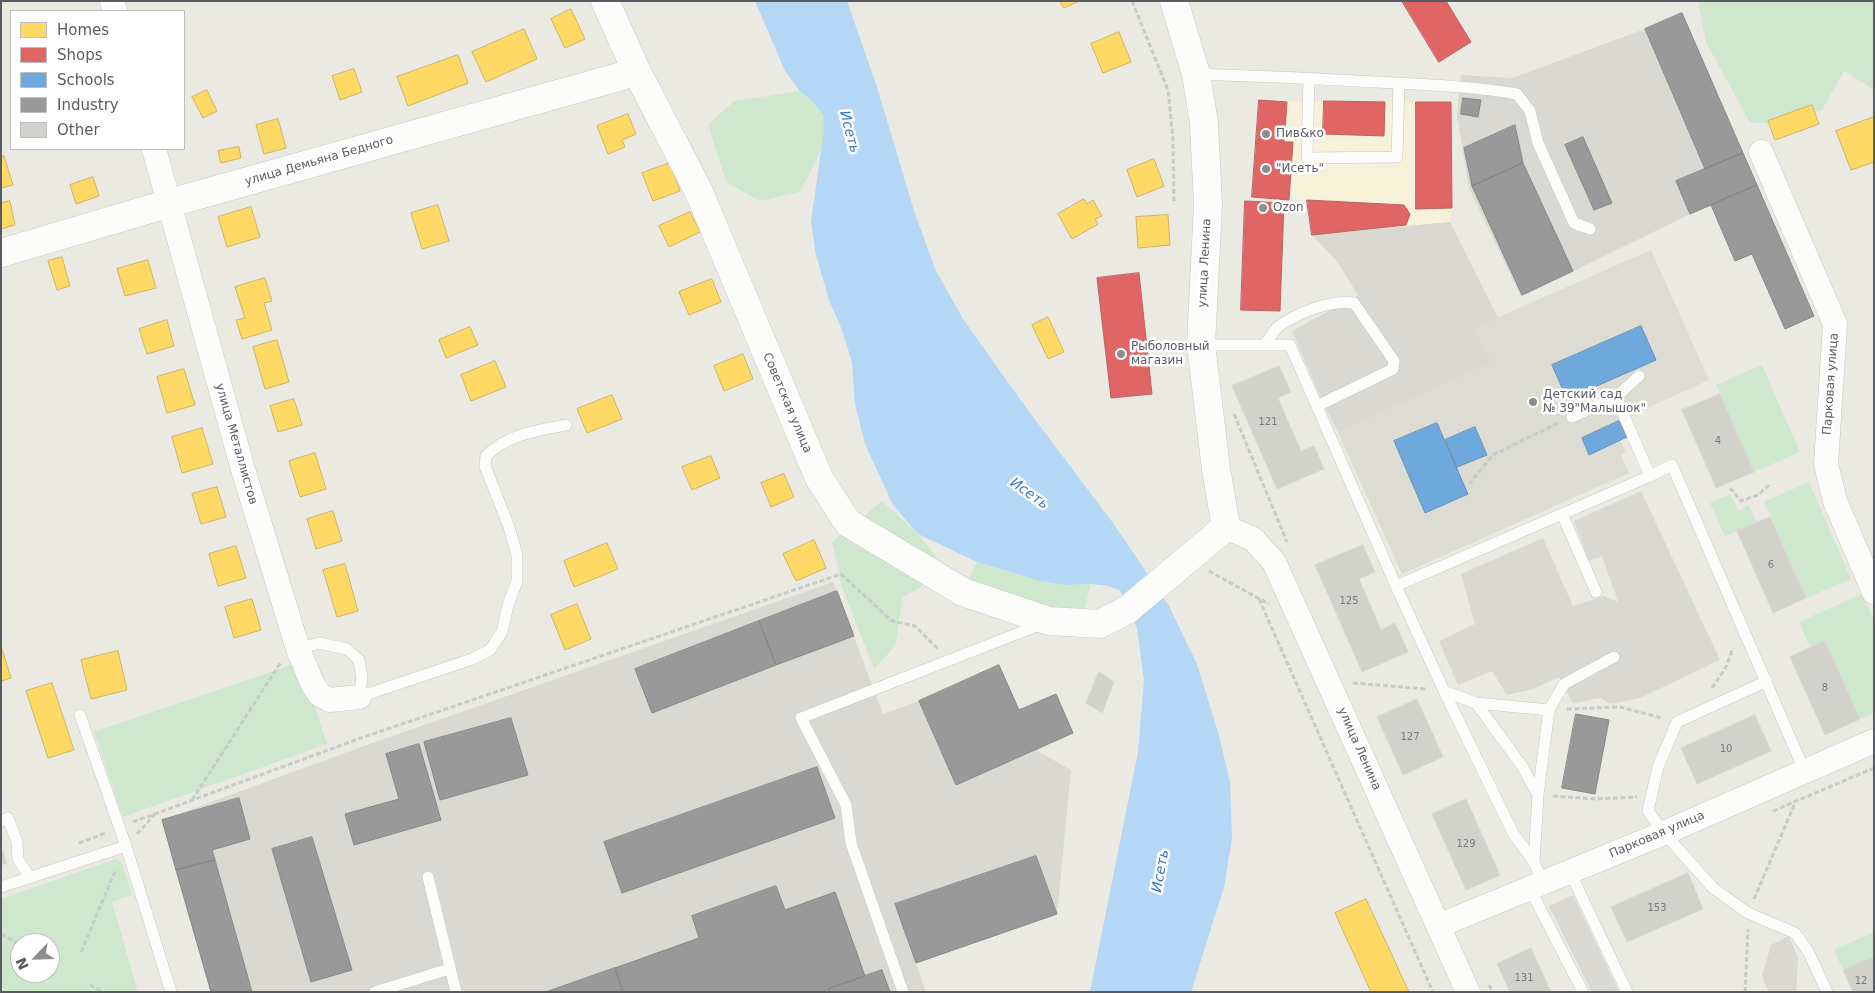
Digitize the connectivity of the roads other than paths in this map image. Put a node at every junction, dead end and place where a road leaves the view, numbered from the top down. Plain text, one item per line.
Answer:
1 (605, 1) edge
2 (1174, 1) edge
3 (636, 70) junction
4 (1196, 74) junction
5 (1309, 78) junction
6 (1399, 83) junction
7 (154, 150) edge
8 (1761, 152) dead end
9 (170, 203) junction
10 (1590, 229) dead end
11 (1, 253) edge
12 (1201, 345) junction
13 (1265, 345) junction
14 (1639, 376) dead end
15 (1616, 397) junction
16 (1317, 406) junction
17 (1572, 416) road end
18 (566, 425) dead end
19 (1650, 476) junction
20 (1562, 514) junction
21 (1226, 527) junction
22 (1396, 586) junction
23 (1596, 592) dead end
24 (1874, 592) edge
25 (1049, 621) junction
26 (298, 649) junction
27 (1614, 657) dead end
28 (1767, 681) junction
29 (1444, 691) junction
30 (359, 696) junction
31 (1476, 703) junction
32 (1549, 710) junction
33 (80, 714) dead end
34 (1874, 741) edge
35 (1806, 772) junction
36 (1538, 795) junction
37 (1, 820) edge
38 (1664, 833) junction
39 (126, 846) junction
40 (1534, 862) junction
41 (1570, 872) junction
42 (428, 877) dead end
43 (30, 878) junction
44 (1537, 886) junction
45 (1, 888) edge
46 (1439, 927) junction
47 (449, 969) junction
48 (171, 992) edge
49 (375, 992) edge
50 (456, 992) edge
51 (903, 992) edge
52 (1468, 992) edge
53 (1583, 992) edge
54 (1627, 992) edge
55 (1827, 992) edge

1 - 3 street, Советская улица
2 - 4 street, улица Ленина
3 - 9 street, улица Демьяна Бедного
3 - 25 street, Советская улица
4 - 5 lane
4 - 12 street, улица Ленина
5 - 6 lane
5 - 6 lane
6 - 10 lane
7 - 9 street, улица Металлистов
8 - 24 street, Парковая улица
9 - 11 street, улица Демьяна Бедного
9 - 26 street, улица Металлистов
12 - 13 lane
12 - 21 street, улица Ленина
13 - 16 lane
13 - 16 lane
14 - 15 lane
15 - 17 lane
15 - 19 lane
16 - 22 lane
18 - 30 lane
19 - 20 lane
19 - 28 lane
20 - 22 lane
20 - 23 lane
21 - 25 street, Советская улица
21 - 46 street, улица Ленина
22 - 29 lane
25 - 51 lane
26 - 30 street, улица Металлистов
26 - 30 lane
27 - 32 lane
28 - 35 lane
28 - 38 lane
29 - 31 lane
29 - 40 lane
31 - 32 lane
31 - 36 lane
32 - 36 lane
33 - 39 lane
34 - 35 street, Парковая улица
35 - 38 street, Парковая улица
36 - 40 lane
37 - 43 lane
38 - 41 street, Парковая улица
38 - 55 lane
39 - 43 lane
39 - 48 lane
40 - 44 lane
41 - 44 street, Парковая улица
41 - 54 lane
42 - 47 lane
43 - 45 lane
44 - 46 street, Парковая улица
44 - 53 lane
46 - 52 street, улица Ленина
47 - 49 lane
47 - 50 lane

